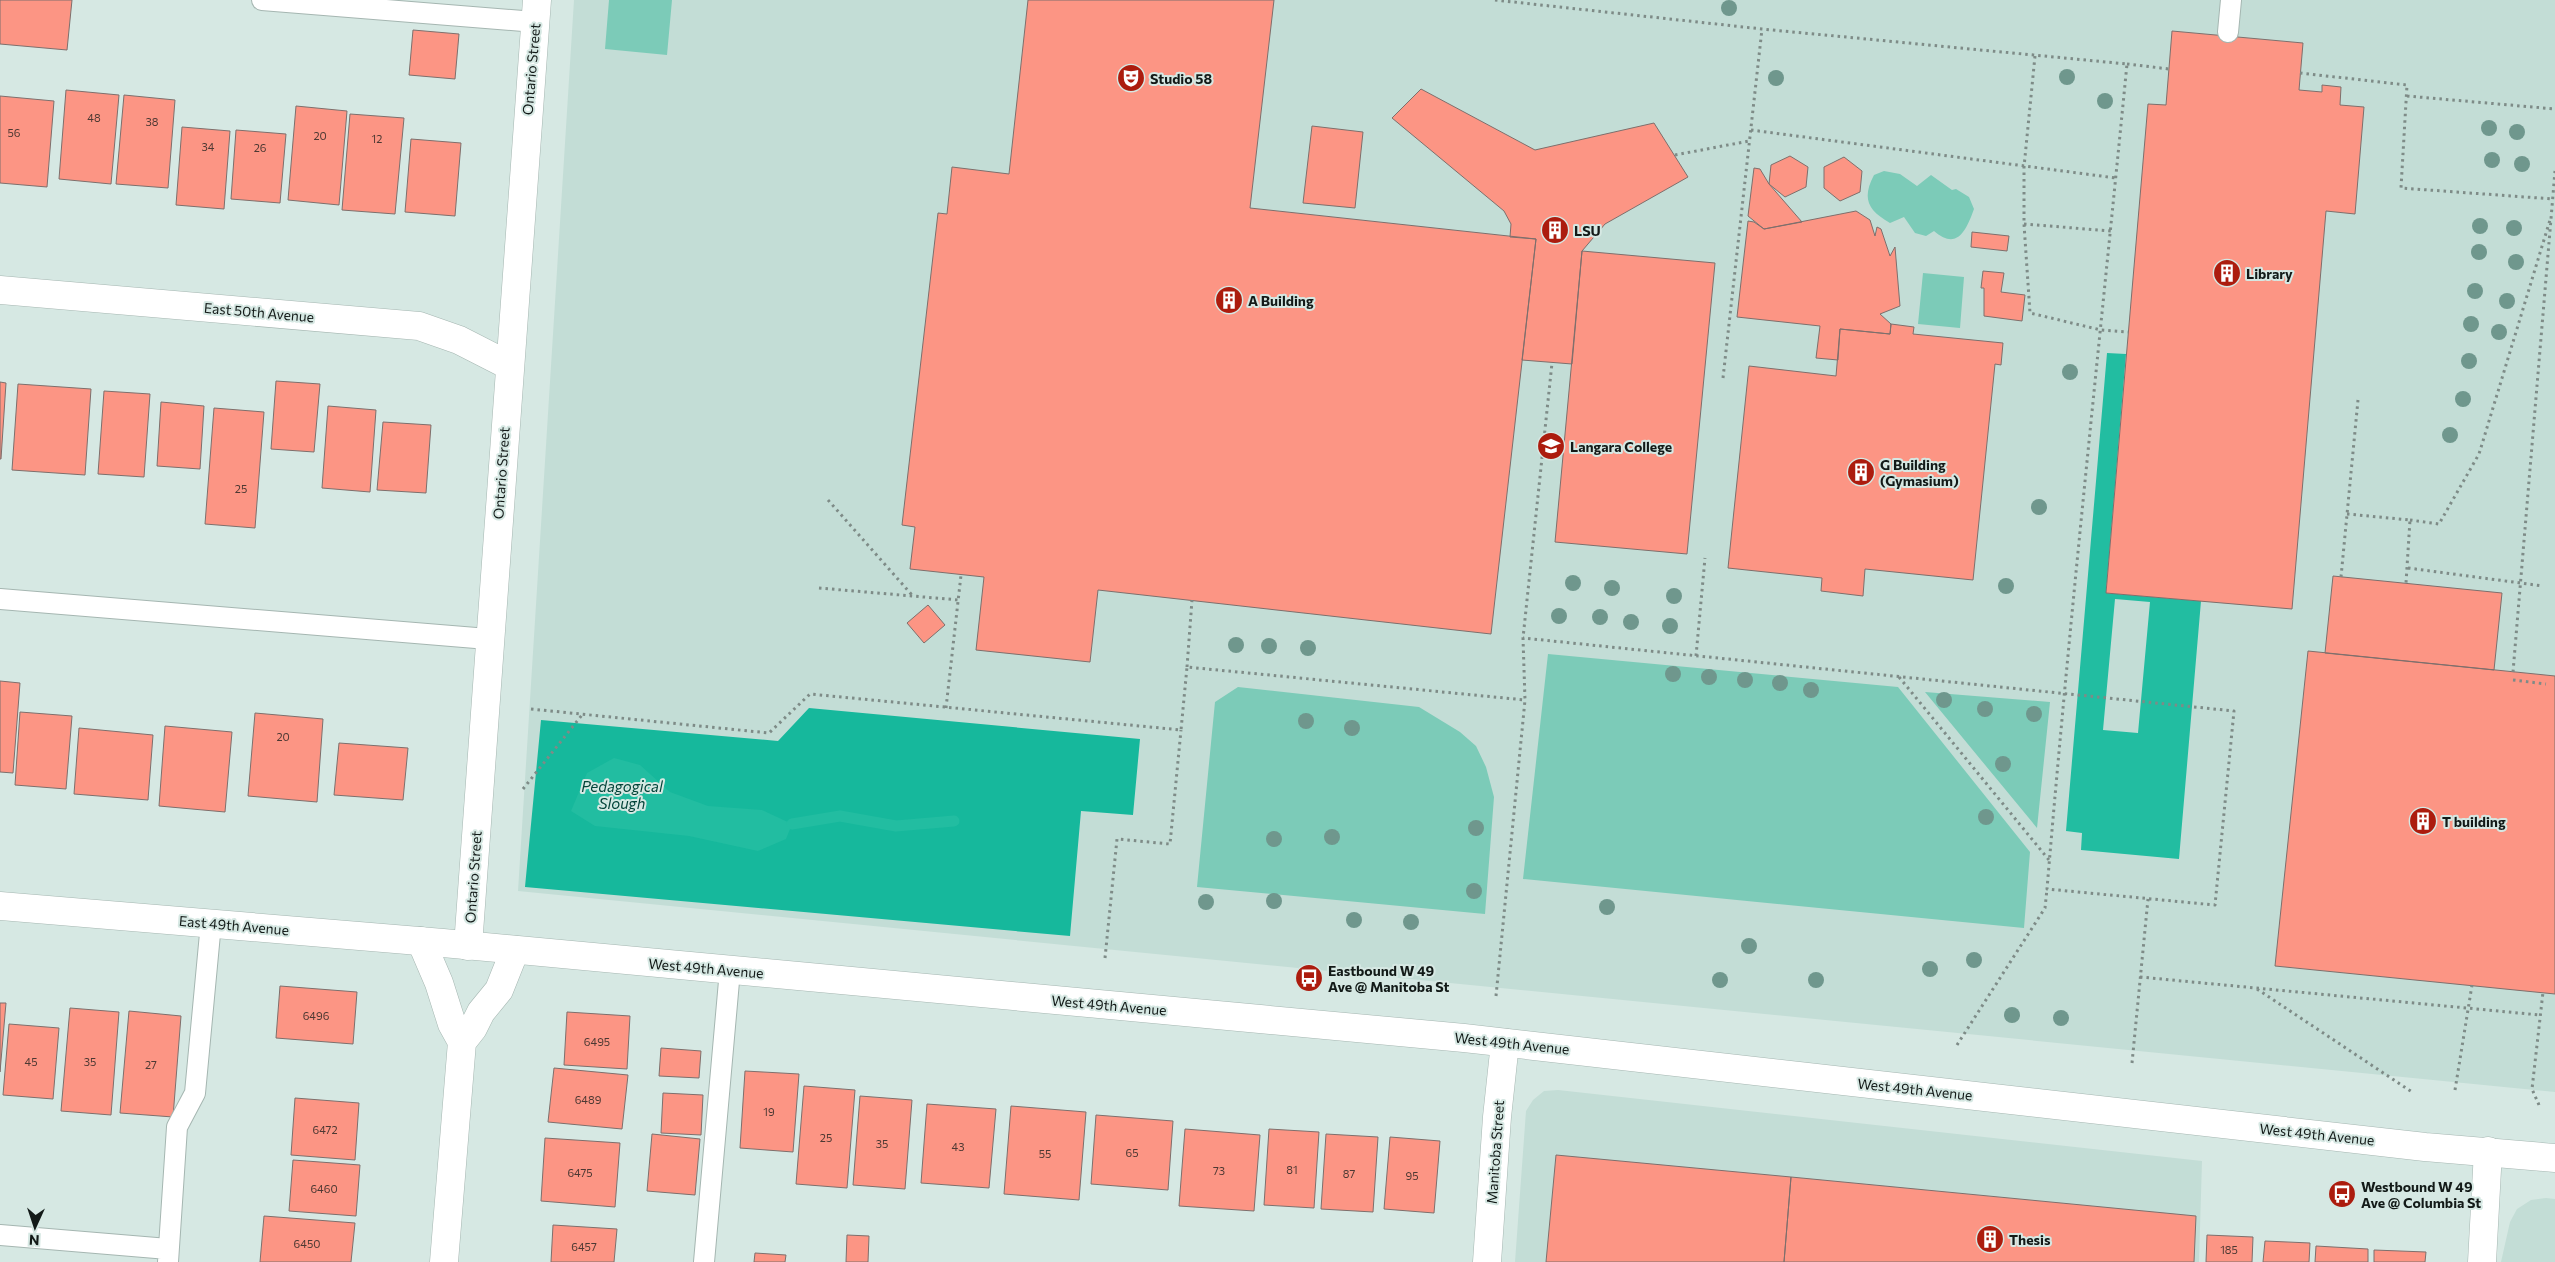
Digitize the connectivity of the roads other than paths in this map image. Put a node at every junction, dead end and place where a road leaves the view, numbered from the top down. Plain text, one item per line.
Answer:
1 (262, 0) edge
2 (2231, 0) edge
3 (536, 11) edge
4 (2228, 32) dead end
5 (0, 290) edge
6 (510, 366) junction
7 (0, 599) edge
8 (488, 639) junction
9 (0, 906) edge
10 (211, 923) junction
11 (421, 941) junction
12 (468, 946) junction
13 (515, 950) junction
14 (730, 970) junction
15 (462, 1042) junction
16 (1505, 1043) junction
17 (2488, 1151) junction
18 (2555, 1158) edge
19 (0, 1235) edge
20 (168, 1255) edge
21 (444, 1262) edge
22 (704, 1262) edge
23 (1487, 1262) edge
24 (2482, 1262) edge

1 - 3 lane
2 - 4 lane
3 - 6 street, Ontario Street
5 - 6 street, East 50th Avenue
6 - 8 street, Ontario Street
7 - 8 lane
8 - 12 street, Ontario Street
9 - 10 street, East 49th Avenue
10 - 11 street, East 49th Avenue
10 - 20 lane
11 - 12 street, East 49th Avenue
11 - 15 street
12 - 13 street, West 49th Avenue
13 - 14 street, West 49th Avenue
13 - 15 street
14 - 16 street, West 49th Avenue
14 - 22 lane
15 - 21 street
16 - 17 street, West 49th Avenue
16 - 23 street, Manitoba Street
17 - 18 street, West 49th Avenue
17 - 24 street
19 - 20 lane

